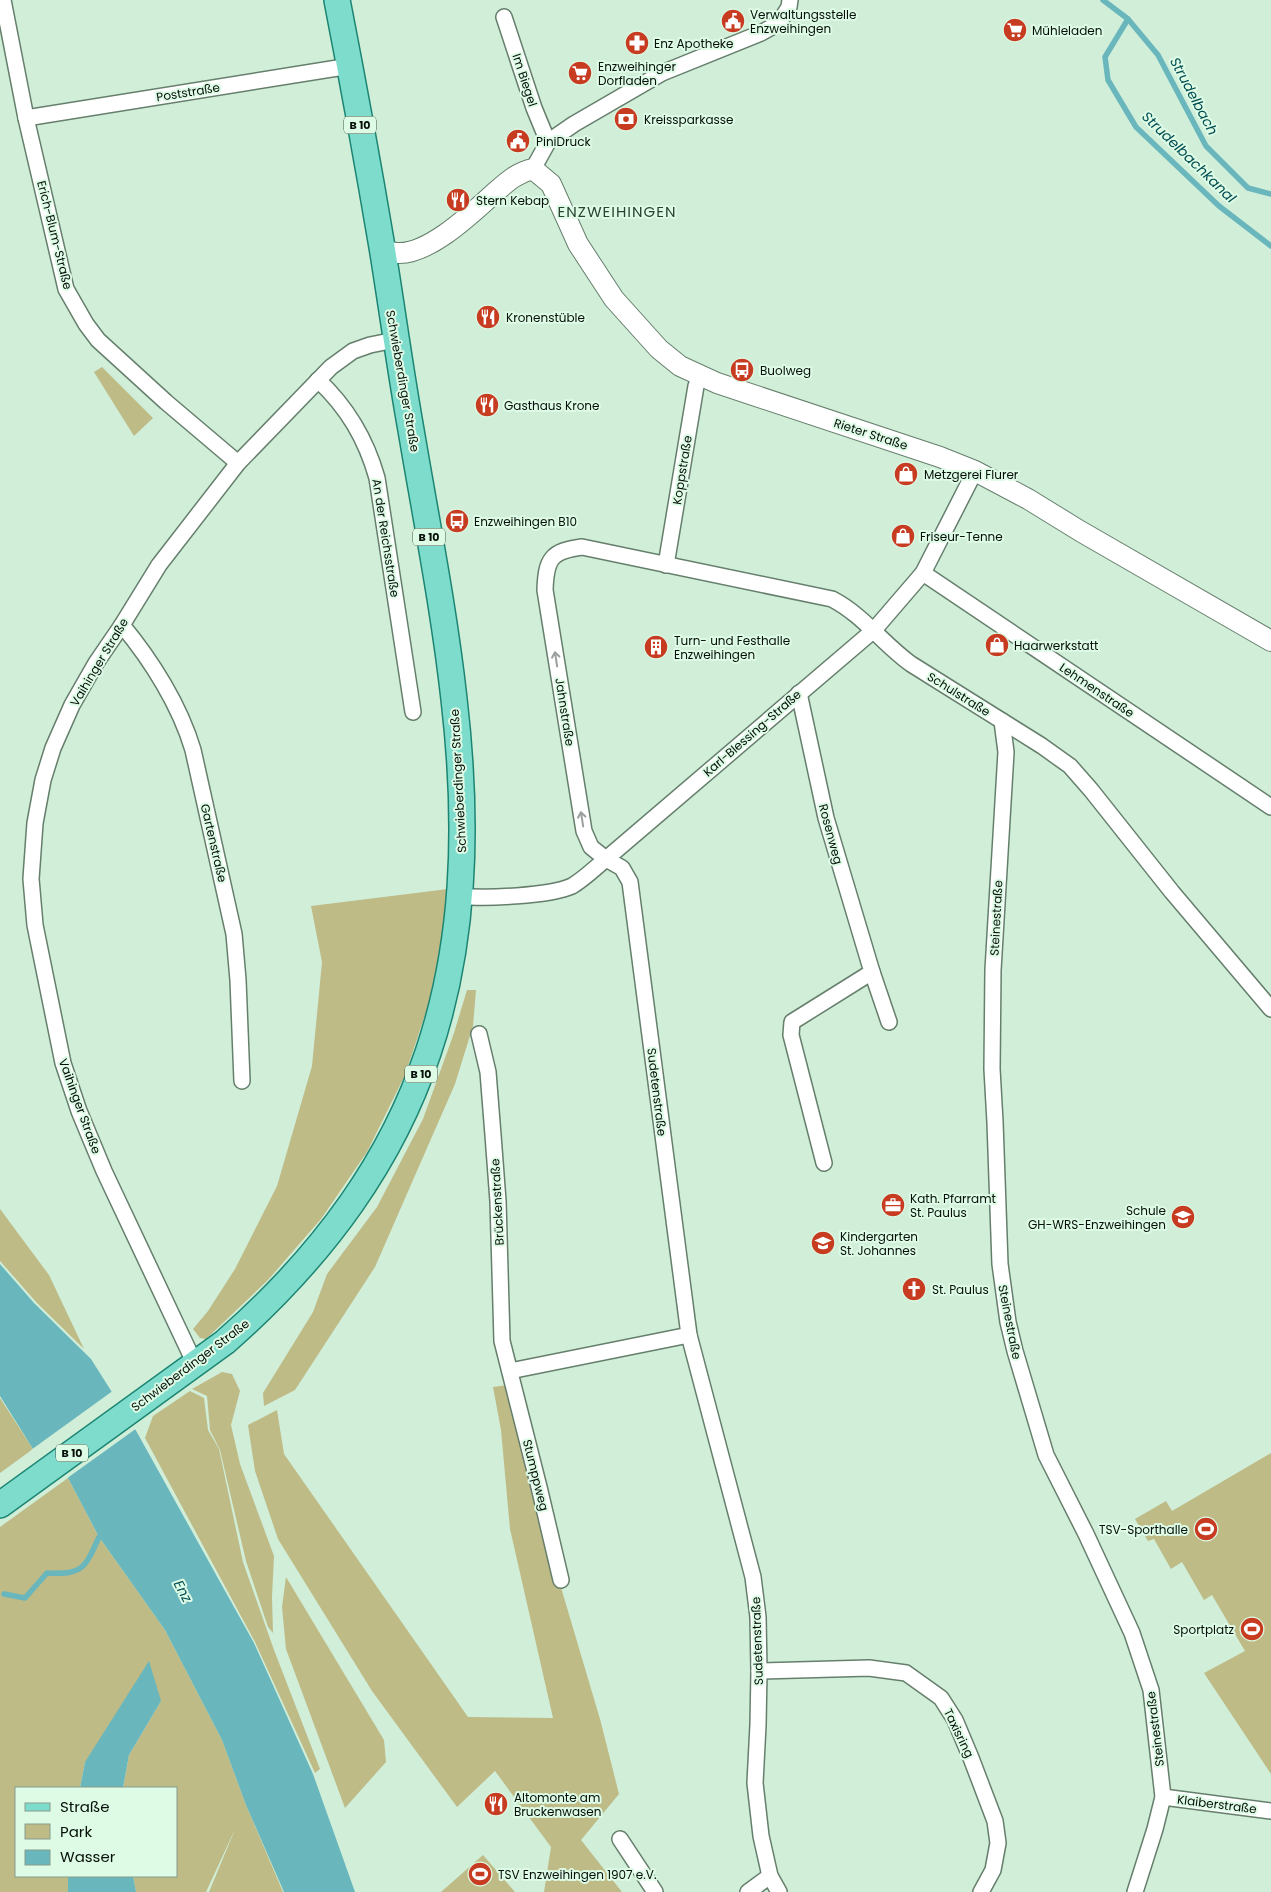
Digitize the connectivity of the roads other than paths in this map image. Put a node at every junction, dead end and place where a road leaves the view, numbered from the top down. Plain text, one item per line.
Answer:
1 (3, 0) edge
2 (337, 0) edge
3 (789, 3) edge
4 (504, 17) dead end
5 (350, 66) junction
6 (26, 118) junction
7 (548, 142) junction
8 (533, 169) junction
9 (382, 250) junction
10 (395, 340) junction
11 (700, 376) junction
12 (318, 380) junction
13 (238, 462) junction
14 (975, 471) junction
15 (552, 558) joint
16 (666, 564) junction
17 (923, 572) junction
18 (122, 626) junction
19 (874, 630) junction
20 (1271, 641) edge
21 (798, 693) junction
22 (413, 712) dead end
23 (1002, 721) junction
24 (1271, 807) edge
25 (606, 860) junction
26 (460, 896) junction
27 (872, 972) junction
28 (1271, 1008) edge
29 (889, 1022) dead end
30 (479, 1034) dead end
31 (242, 1081) dead end
32 (824, 1162) dead end
33 (689, 1335) junction
34 (195, 1364) junction
35 (510, 1371) junction
36 (0, 1505) edge
37 (561, 1580) dead end
38 (759, 1671) junction
39 (1163, 1797) junction
40 (1271, 1811) edge
41 (620, 1839) dead end
42 (770, 1876) junction
43 (655, 1892) edge
44 (748, 1892) edge
45 (779, 1892) edge
46 (981, 1892) edge
47 (1135, 1892) edge

1 - 6 street, Erich-Blum-Straße
2 - 5 main road, Schwieberdinger Straße / B 10
3 - 7 street
4 - 7 street, Im Biegel
5 - 6 street, Poststraße
5 - 9 main road, Schwieberdinger Straße / B 10
6 - 13 street, Erich-Blum-Straße
7 - 8 street
8 - 9 street
8 - 11 street, Rieter Straße
9 - 10 main road, Schwieberdinger Straße / B 10
10 - 12 street, Vaihinger Straße
10 - 26 main road, Schwieberdinger Straße / B 10
11 - 14 street, Rieter Straße
11 - 16 street, Koppstraße
12 - 13 street, Vaihinger Straße
12 - 22 street, An der Reichsstraße
13 - 18 street, Vaihinger Straße
14 - 17 street, Karl-Blessing-Straße
14 - 20 street, Rieter Straße
15 - 16 street, Schulstraße
25 -> 15 street, Jahnstraße
16 - 19 street, Schulstraße
17 - 19 street, Karl-Blessing-Straße
17 - 24 street, Lehmenstraße
18 - 31 street, Gartenstraße
18 - 34 street, Vaihinger Straße
19 - 21 street, Karl-Blessing-Straße
19 - 23 street, Schulstraße
21 - 25 street, Karl-Blessing-Straße
21 - 27 street, Rosenweg
23 - 28 street, Schulstraße
23 - 39 street, Steinestraße
25 - 26 street, Karl-Blessing-Straße
25 - 33 street, Sudetenstraße
26 - 34 main road, Schwieberdinger Straße / B 10
27 - 29 street, Rosenweg
27 - 32 street
30 - 35 street, Brückenstraße
33 - 35 street
33 - 38 street, Sudetenstraße
34 - 36 main road, Schwieberdinger Straße / B 10
35 - 37 street, Stumppweg
38 - 42 street, Sudetenstraße
38 - 46 street, Taxisring
39 - 40 street, Klaiberstraße
39 - 47 street, Steinestraße
41 - 43 street
42 - 44 street
42 - 45 street, Sudetenstraße

